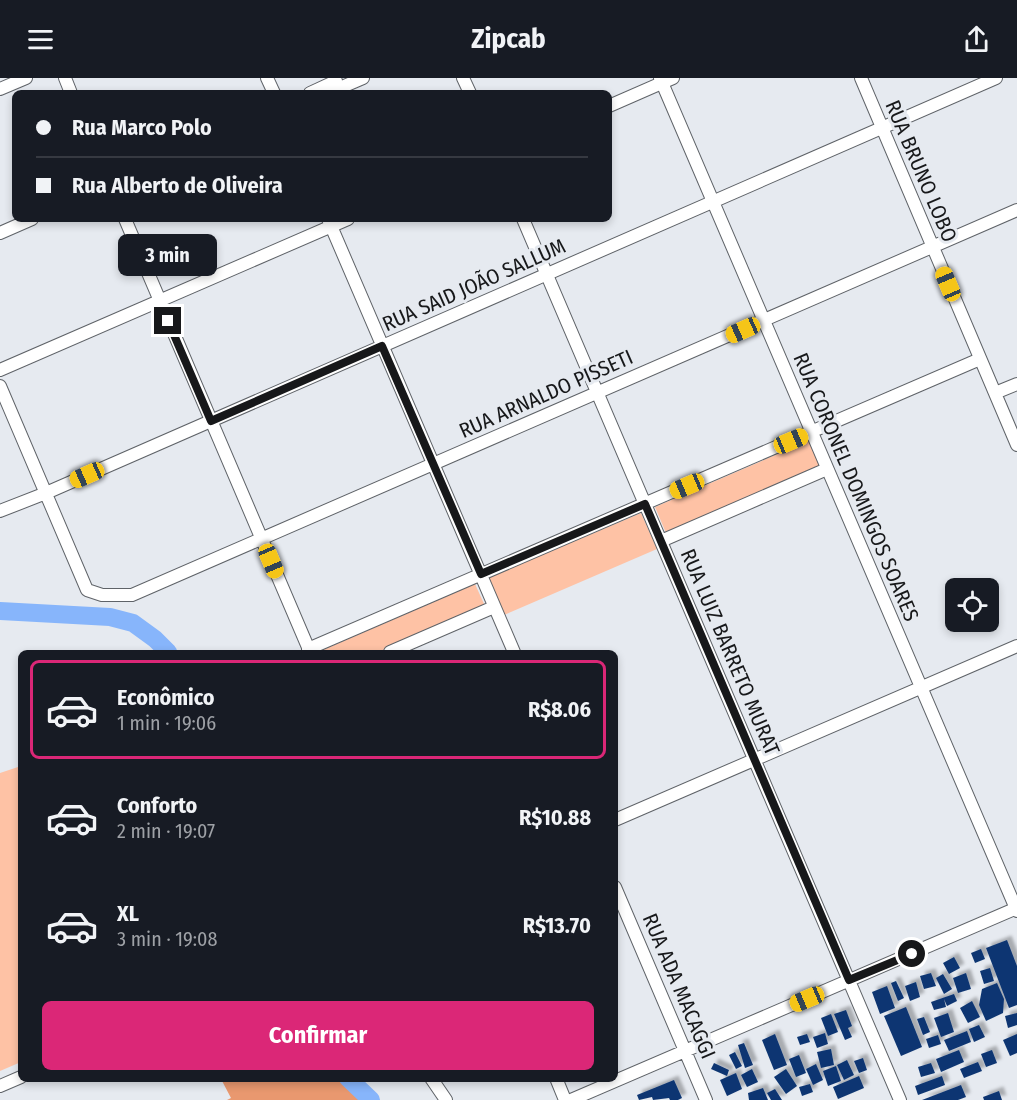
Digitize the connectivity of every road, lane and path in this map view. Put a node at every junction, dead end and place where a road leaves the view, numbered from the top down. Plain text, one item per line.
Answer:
1 (26, 78) edge
2 (343, 78) edge
3 (363, 78) edge
4 (861, 78) edge
5 (996, 78) edge
6 (665, 80) edge
7 (0, 89) edge
8 (317, 90) edge
9 (335, 90) edge
10 (612, 105) edge
11 (882, 128) junction
12 (713, 202) junction
13 (1017, 210) edge
14 (25, 222) edge
15 (126, 222) edge
16 (525, 222) edge
17 (329, 223) edge
18 (0, 233) edge
19 (933, 247) junction
20 (547, 274) junction
21 (159, 301) junction
22 (764, 321) junction
23 (382, 346) junction
24 (980, 359) junction
25 (0, 370) edge
26 (1017, 384) edge
27 (0, 386) edge
28 (598, 393) junction
29 (995, 393) junction
30 (211, 421) junction
31 (812, 432) junction
32 (1017, 445) edge
33 (433, 465) junction
34 (827, 469) junction
35 (46, 493) junction
36 (645, 504) junction
37 (0, 511) edge
38 (261, 540) junction
39 (661, 541) junction
40 (481, 574) junction
41 (494, 607) junction
42 (1017, 646) edge
43 (309, 650) edge
44 (311, 650) edge
45 (395, 650) edge
46 (513, 650) edge
47 (921, 687) junction
48 (755, 759) junction
49 (618, 819) edge
50 (618, 894) edge
51 (1017, 909) edge
52 (849, 980) junction
53 (685, 1051) junction
54 (18, 1078) edge
55 (434, 1082) edge
56 (558, 1082) edge
57 (0, 1086) edge
58 (587, 1097) edge
59 (446, 1100) edge
60 (565, 1100) edge
61 (571, 1100) edge
62 (706, 1100) edge
63 (900, 1100) edge

1 - 7 street
2 - 8 street
3 - 9 street
4 - 11 street, RUA BRUNO LOBO
5 - 11 street, RUA SAID JOÃO SALLUM
6 - 10 street
6 - 12 street, RUA CORONEL DOMINGOS SOARES
11 - 12 street, RUA SAID JOÃO SALLUM
11 - 19 street, RUA BRUNO LOBO
12 - 20 street, RUA SAID JOÃO SALLUM
12 - 22 street, RUA CORONEL DOMINGOS SOARES
13 - 19 street, RUA ARNALDO PISSETI
14 - 18 street
15 - 21 street
16 - 20 street, RUA LUIZ BARRETO MURAT
17 - 21 street
17 - 23 street
19 - 22 street, RUA ARNALDO PISSETI
19 - 24 street, RUA BRUNO LOBO
20 - 23 street, RUA SAID JOÃO SALLUM
20 - 28 street, RUA LUIZ BARRETO MURAT
21 - 25 street
21 - 30 street
22 - 28 street, RUA ARNALDO PISSETI
22 - 31 street, RUA CORONEL DOMINGOS SOARES
23 - 30 street, RUA SAID JOÃO SALLUM
23 - 33 street
24 - 29 street, RUA BRUNO LOBO
24 - 31 street
26 - 29 street
27 - 35 street
28 - 33 street, RUA ARNALDO PISSETI
28 - 36 street, RUA LUIZ BARRETO MURAT
29 - 32 street, RUA BRUNO LOBO
30 - 35 street, RUA SAID JOÃO SALLUM
30 - 38 street
31 - 34 street, RUA CORONEL DOMINGOS SOARES
31 - 36 street
33 - 38 street, RUA ARNALDO PISSETI
33 - 40 street
34 - 39 street
34 - 47 street, RUA CORONEL DOMINGOS SOARES
35 - 37 street, RUA SAID JOÃO SALLUM
35 - 38 street, RUA ARNALDO PISSETI
36 - 39 street, RUA LUIZ BARRETO MURAT
36 - 40 street
38 - 43 street
39 - 48 street, RUA LUIZ BARRETO MURAT
40 - 41 street
40 - 44 street
41 - 45 street
41 - 46 street
42 - 47 street
47 - 48 street
47 - 51 street, RUA CORONEL DOMINGOS SOARES
48 - 49 street
48 - 52 street, RUA LUIZ BARRETO MURAT
50 - 53 street, RUA ADA MACAGGI
51 - 52 street
52 - 53 street
52 - 63 street, RUA LUIZ BARRETO MURAT
53 - 58 street
53 - 62 street, RUA ADA MACAGGI
54 - 57 street
55 - 59 street
56 - 60 street
58 - 61 street

